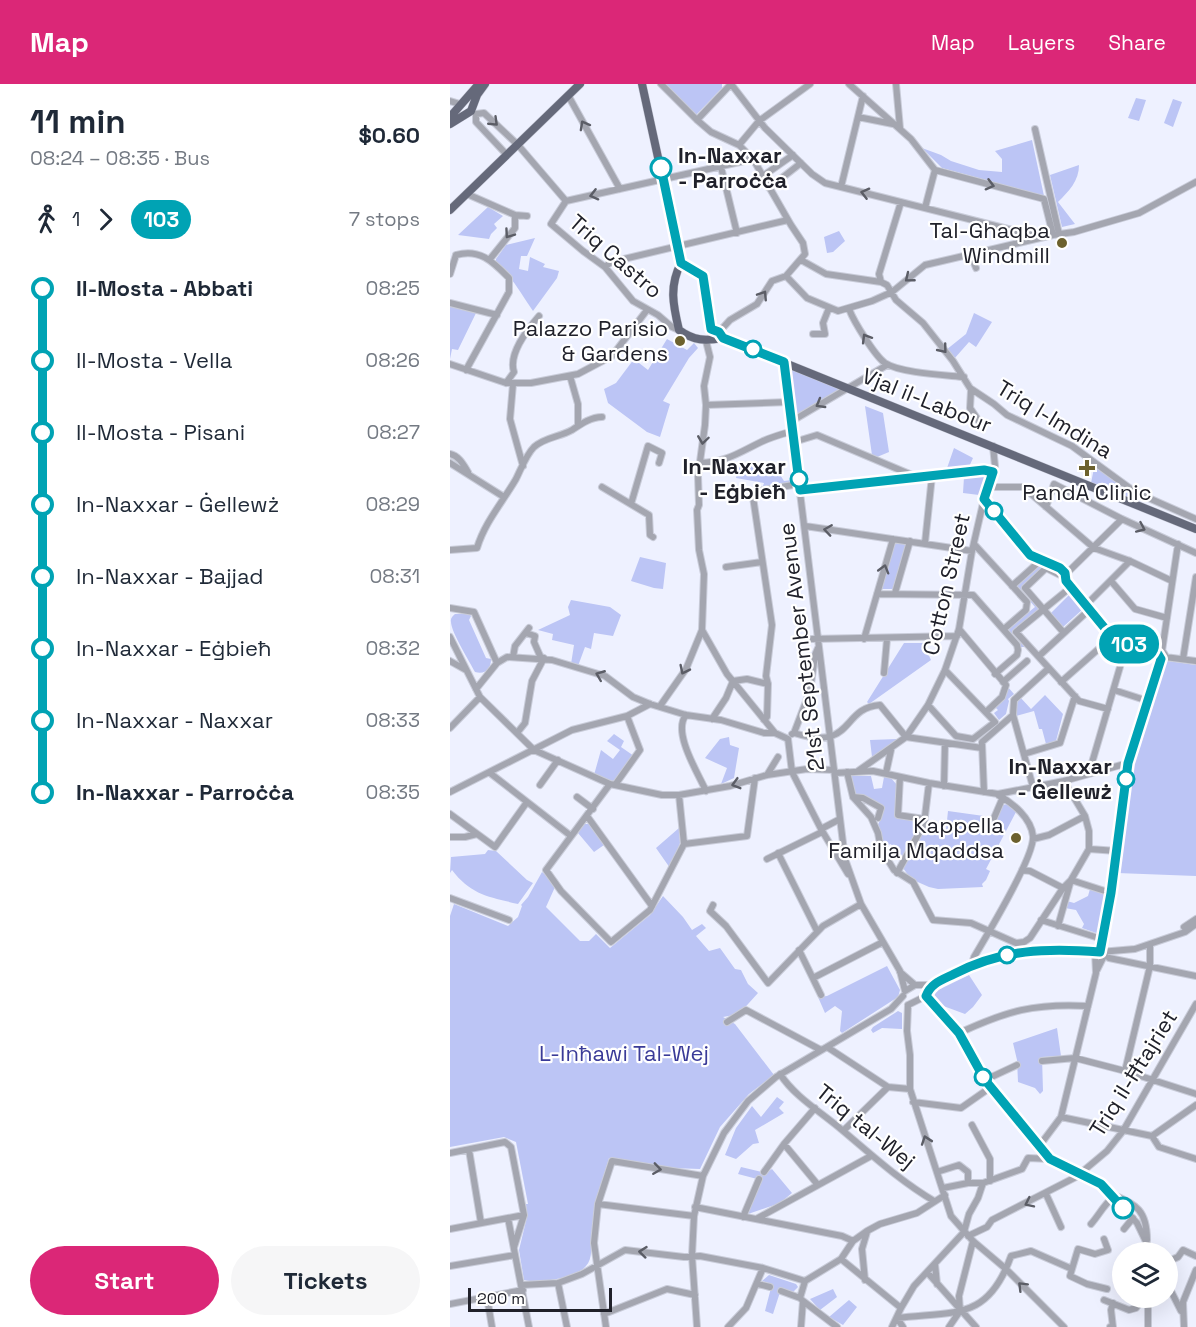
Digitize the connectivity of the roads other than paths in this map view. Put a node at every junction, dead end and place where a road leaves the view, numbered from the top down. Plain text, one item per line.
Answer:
1 (490, 84) edge
2 (580, 84) edge
3 (642, 84) edge
4 (661, 84) edge
5 (731, 84) edge
6 (810, 84) edge
7 (849, 84) edge
8 (896, 84) edge
9 (482, 86) edge
10 (569, 96) junction
11 (863, 96) junction
12 (473, 105) junction
13 (458, 106) edge
14 (450, 117) edge
15 (858, 117) junction
16 (696, 120) junction
17 (759, 121) junction
18 (450, 124) edge
19 (897, 126) junction
20 (1035, 129) dead end
21 (518, 145) junction
22 (739, 146) junction
23 (507, 155) junction
24 (793, 155) junction
25 (753, 159) junction
26 (801, 163) junction
27 (721, 167) junction
28 (935, 170) junction
29 (763, 176) junction
30 (663, 180) junction
31 (1196, 182) edge
32 (840, 187) junction
33 (769, 188) junction
34 (620, 189) junction
35 (467, 194) junction
36 (566, 201) junction
37 (901, 202) junction
38 (925, 208) junction
39 (450, 210) edge
40 (515, 215) junction
41 (527, 216) dead end
42 (788, 220) junction
43 (737, 233) junction
44 (1056, 234) junction
45 (1044, 238) junction
46 (678, 247) junction
47 (450, 249) edge
48 (456, 255) junction
49 (971, 255) junction
50 (490, 260) junction
51 (801, 260) junction
52 (681, 263) junction
53 (605, 267) junction
54 (976, 268) dead end
55 (693, 269) junction
56 (676, 272) junction
57 (450, 274) edge
58 (786, 276) junction
59 (881, 282) junction
60 (892, 292) junction
61 (450, 303) edge
62 (829, 308) junction
63 (849, 309) junction
64 (647, 310) junction
65 (497, 315) junction
66 (539, 316) dead end
67 (679, 330) junction
68 (718, 333) junction
69 (813, 334) dead end
70 (709, 340) junction
71 (784, 362) junction
72 (450, 364) edge
73 (888, 365) junction
74 (465, 370) junction
75 (570, 376) junction
76 (964, 377) junction
77 (509, 384) junction
78 (849, 388) junction
79 (971, 390) junction
80 (789, 402) junction
81 (706, 405) junction
82 (602, 417) dead end
83 (792, 421) junction
84 (578, 425) junction
85 (983, 427) dead end
86 (793, 431) junction
87 (794, 442) junction
88 (993, 447) junction
89 (450, 454) edge
90 (450, 463) edge
91 (659, 463) dead end
92 (700, 463) junction
93 (523, 466) junction
94 (993, 472) junction
95 (468, 473) junction
96 (932, 476) junction
97 (920, 478) junction
98 (602, 487) dead end
99 (800, 487) junction
100 (988, 487) junction
101 (1135, 492) junction
102 (504, 497) junction
103 (984, 499) junction
104 (1130, 503) junction
105 (631, 504) junction
106 (1047, 507) junction
107 (1148, 509) junction
108 (1122, 519) junction
109 (1196, 519) edge
110 (805, 526) junction
111 (1196, 529) edge
112 (653, 537) dead end
113 (893, 539) junction
114 (910, 541) junction
115 (924, 543) junction
116 (1178, 544) junction
117 (973, 547) junction
118 (1094, 548) junction
119 (450, 550) edge
120 (1196, 553) edge
121 (1041, 560) junction
122 (1130, 561) junction
123 (762, 562) junction
124 (726, 567) dead end
125 (1065, 575) junction
126 (1196, 577) edge
127 (1111, 581) junction
128 (1173, 581) junction
129 (1012, 586) junction
130 (1071, 588) junction
131 (895, 593) junction
132 (877, 594) junction
133 (964, 595) junction
134 (450, 608) edge
135 (1087, 608) junction
136 (1045, 610) junction
137 (1167, 618) junction
138 (1004, 629) junction
139 (702, 630) junction
140 (958, 633) junction
141 (1064, 633) junction
142 (450, 637) edge
143 (1112, 637) junction
144 (864, 639) junction
145 (887, 639) junction
146 (816, 642) junction
147 (1127, 643) junction
148 (1161, 655) junction
149 (1039, 656) junction
150 (513, 657) junction
151 (543, 658) junction
152 (1183, 659) junction
153 (450, 661) edge
154 (1027, 661) dead end
155 (1196, 661) edge
156 (497, 663) junction
157 (1049, 668) junction
158 (467, 670) junction
159 (945, 670) junction
160 (884, 673) dead end
161 (995, 674) junction
162 (733, 681) junction
163 (1061, 682) junction
164 (1004, 683) junction
165 (768, 684) junction
166 (476, 689) junction
167 (1114, 690) junction
168 (1075, 696) junction
169 (480, 697) junction
170 (1148, 701) junction
171 (650, 704) junction
172 (928, 705) junction
173 (660, 706) junction
174 (1108, 709) junction
175 (986, 712) junction
176 (686, 715) junction
177 (1013, 715) junction
178 (627, 716) junction
179 (712, 719) junction
180 (764, 720) junction
181 (450, 728) edge
182 (517, 733) junction
183 (775, 733) junction
184 (795, 733) junction
185 (830, 737) junction
186 (906, 737) junction
187 (788, 739) junction
188 (945, 743) junction
189 (982, 745) junction
190 (891, 749) junction
191 (534, 750) junction
192 (1024, 754) junction
193 (778, 757) dead end
194 (558, 759) junction
195 (1128, 763) junction
196 (834, 771) junction
197 (858, 771) junction
198 (792, 772) junction
199 (847, 772) junction
200 (490, 773) junction
201 (886, 773) junction
202 (1089, 773) junction
203 (767, 775) junction
204 (900, 777) junction
205 (755, 778) junction
206 (1064, 781) junction
207 (929, 783) junction
208 (540, 785) dead end
209 (613, 785) junction
210 (944, 786) junction
211 (1033, 787) junction
212 (1018, 790) junction
213 (706, 791) junction
214 (450, 792) edge
215 (984, 792) junction
216 (679, 795) junction
217 (853, 796) junction
218 (1000, 796) junction
219 (577, 797) dead end
220 (527, 802) junction
221 (1016, 806) junction
222 (593, 809) junction
223 (450, 814) edge
224 (587, 816) junction
225 (1085, 816) junction
226 (878, 818) dead end
227 (994, 818) dead end
228 (840, 819) junction
229 (924, 819) junction
230 (822, 831) junction
231 (477, 834) junction
232 (571, 836) junction
233 (450, 837) edge
234 (1033, 839) junction
235 (684, 844) junction
236 (1089, 849) junction
237 (1117, 851) junction
238 (778, 853) junction
239 (767, 859) dead end
240 (1022, 870) junction
241 (897, 873) junction
242 (850, 878) junction
243 (1071, 880) junction
244 (1063, 888) junction
245 (1111, 893) junction
246 (450, 898) edge
247 (861, 904) junction
248 (713, 905) dead end
249 (652, 906) junction
250 (1196, 919) edge
251 (509, 920) dead end
252 (1041, 920) junction
253 (1196, 924) edge
254 (1058, 926) junction
255 (817, 931) junction
256 (989, 931) junction
257 (1174, 936) junction
258 (1102, 939) junction
259 (883, 942) junction
260 (1150, 945) junction
261 (799, 950) junction
262 (1102, 953) junction
263 (972, 964) junction
264 (1150, 966) junction
265 (900, 971) junction
266 (1096, 973) junction
267 (1196, 976) edge
268 (813, 978) junction
269 (918, 985) junction
270 (932, 985) junction
271 (904, 993) junction
272 (821, 994) dead end
273 (926, 995) junction
274 (907, 1004) junction
275 (1196, 1005) edge
276 (1088, 1006) junction
277 (891, 1008) junction
278 (1193, 1015) edge
279 (727, 1022) dead end
280 (959, 1033) junction
281 (824, 1049) junction
282 (1075, 1058) junction
283 (1042, 1061) dead end
284 (1017, 1065) dead end
285 (1125, 1071) junction
286 (780, 1074) junction
287 (985, 1080) junction
288 (1153, 1080) junction
289 (888, 1087) junction
290 (991, 1088) junction
291 (910, 1089) junction
292 (1196, 1094) edge
293 (913, 1102) junction
294 (1196, 1105) edge
295 (815, 1108) junction
296 (1061, 1117) junction
297 (972, 1125) dead end
298 (843, 1131) junction
299 (1123, 1131) junction
300 (1152, 1136) junction
301 (784, 1144) junction
302 (1040, 1145) junction
303 (469, 1150) junction
304 (450, 1153) edge
305 (871, 1156) junction
306 (1050, 1159) junction
307 (1097, 1159) junction
308 (1196, 1159) edge
309 (1089, 1166) junction
310 (764, 1172) dead end
311 (937, 1172) junction
312 (1078, 1174) junction
313 (703, 1176) junction
314 (1088, 1178) junction
315 (759, 1179) dead end
316 (987, 1182) junction
317 (968, 1183) junction
318 (818, 1185) junction
319 (944, 1192) junction
320 (1046, 1194) junction
321 (1112, 1195) junction
322 (934, 1202) junction
323 (598, 1204) junction
324 (947, 1204) junction
325 (695, 1208) junction
326 (524, 1215) junction
327 (694, 1216) junction
328 (743, 1217) junction
329 (508, 1218) junction
330 (759, 1218) junction
331 (1132, 1218) junction
332 (481, 1223) junction
333 (1091, 1224) dead end
334 (1061, 1227) dead end
335 (1124, 1228) dead end
336 (450, 1229) edge
337 (867, 1231) junction
338 (968, 1236) junction
339 (1104, 1239) dead end
340 (853, 1241) junction
341 (1147, 1242) joint
342 (514, 1247) junction
343 (515, 1255) junction
344 (1196, 1256) edge
345 (692, 1257) junction
346 (1178, 1257) edge
347 (841, 1259) junction
348 (935, 1264) junction
349 (450, 1266) edge
350 (597, 1266) junction
351 (763, 1268) junction
352 (1006, 1269) junction
353 (1072, 1269) junction
354 (1196, 1270) edge
355 (927, 1272) junction
356 (865, 1280) junction
357 (805, 1281) junction
358 (558, 1283) junction
359 (758, 1284) junction
360 (937, 1284) junction
361 (770, 1287) dead end
362 (522, 1288) junction
363 (1107, 1289) dead end
364 (780, 1291) dead end
365 (695, 1295) junction
366 (487, 1297) junction
367 (801, 1299) junction
368 (1104, 1300) dead end
369 (1112, 1303) edge
370 (450, 1304) edge
371 (1178, 1304) edge
372 (901, 1308) junction
373 (1113, 1308) edge
374 (1148, 1308) edge
375 (960, 1311) junction
376 (1182, 1312) junction
377 (604, 1314) junction
378 (897, 1318) junction
379 (800, 1326) edge
380 (492, 1327) edge
381 (529, 1327) edge
382 (567, 1327) edge
383 (606, 1327) edge
384 (696, 1327) edge
385 (728, 1327) edge
386 (837, 1327) edge
387 (892, 1327) edge
388 (903, 1327) edge
389 (949, 1327) edge
390 (976, 1327) edge
391 (1064, 1327) edge
392 (1112, 1327) edge
393 (1148, 1327) edge
394 (1184, 1327) edge

1 - 9 street
2 - 10 main road
3 - 30 main road
4 - 16 street
5 - 16 street
5 - 17 street
6 - 17 street
7 - 11 street
8 - 19 street
9 - 12 main road
9 - 13 main road
10 - 21 main road
34 -> 10 street
11 - 15 street
11 - 19 street
12 - 13 main road
12 - 13 main road
13 - 14 main road
13 - 18 main road
15 - 19 street
15 - 32 street
16 - 22 street
17 - 22 street
17 - 24 street
19 - 28 street
20 - 44 street
21 - 23 main road
23 -> 21 street
21 - 36 street
22 - 25 street
23 - 35 main road
24 - 26 street
24 - 29 street
25 - 27 street
25 - 29 street
26 - 32 street
26 - 33 street
27 - 30 street
27 - 43 street
28 - 38 street
28 -> 44 street
29 - 33 street
30 - 34 street
30 - 46 main road
31 - 44 street
37 -> 32 street
33 - 42 street
34 -> 36 street
35 - 39 main road
35 - 40 street
36 - 53 street, Triq Castro
37 - 38 street
37 - 59 street
38 - 45 street
40 - 41 street
40 -> 50 street
42 - 43 street
42 - 51 street
43 - 46 street
44 - 45 street
45 - 49 street
46 - 52 main road
46 - 53 street
47 - 48 street
48 - 50 street
48 - 57 street
49 - 54 street
49 -> 60 street
50 - 65 street
51 - 58 street
51 - 59 street
52 - 55 main road
52 - 56 main road
53 - 64 street, Triq Castro
55 - 56 main road
55 - 68 main road
56 - 67 main road
58 - 62 street
68 -> 58 street
59 - 60 street, Triq l-Imdina
60 - 63 street
60 -> 76 street, Triq l-Imdina
61 - 65 street
62 - 63 street
62 - 69 street
73 -> 63 street
64 - 67 street, Triq Castro
64 - 75 street
65 - 74 street
66 - 77 street
67 - 70 main road
68 - 70 main road
68 - 71 main road, Vjal il-Labour
70 - 81 street
71 - 78 main road, Vjal il-Labour
71 - 80 street, 21st September Avenue
72 - 74 street
73 - 76 street
73 - 78 street
74 - 77 street
75 - 77 street
75 - 84 street
76 - 79 street, Triq l-Imdina
77 - 93 street
78 -> 83 street
78 - 88 main road, Vjal il-Labour
79 - 85 street
79 - 101 street, Triq l-Imdina
80 - 81 street
80 - 83 street, 21st September Avenue
81 -> 92 street
82 - 84 street
83 - 86 street, 21st September Avenue
84 - 93 street
86 - 87 street, 21st September Avenue
86 - 92 street
87 - 97 street
87 - 99 street, 21st September Avenue
88 - 94 street, Cotton Street
88 - 104 main road, Vjal il-Labour
89 - 95 street
90 - 95 street
91 - 105 street
92 - 139 street
93 - 102 street
94 - 96 street
94 - 100 street, Cotton Street
95 - 102 street
96 - 97 street
96 - 115 street
97 - 99 street
98 - 105 street
99 - 110 street, 21st September Avenue
99 - 123 street
100 - 103 street, Cotton Street
100 - 106 street
101 - 104 street
101 - 107 street, Triq l-Imdina
101 - 109 street, Triq l-Imdina
102 - 119 street
103 - 117 street, Cotton Street
103 - 121 street
104 - 107 main road, Vjal il-Labour
105 - 112 street
106 - 108 street
106 - 118 street
107 - 111 main road, Vjal il-Labour
108 -> 116 street
108 - 118 street
113 -> 110 street
110 - 146 street, 21st September Avenue
113 - 114 street
132 -> 113 street
114 - 115 street
114 - 131 street
115 - 117 street
116 - 120 street
116 - 128 street
117 - 129 street
117 - 133 street, Cotton Street
118 - 122 street
118 - 125 street
121 - 125 street
121 - 129 street
122 - 127 street
122 - 128 street
123 - 124 street
123 - 165 street
125 - 130 street
125 - 136 street
126 - 152 street
127 - 135 street
127 - 137 street
128 - 137 street
129 - 138 street
130 - 135 street
130 - 136 street
131 - 132 street
131 - 133 street
132 - 144 street
133 - 138 street
133 - 140 street, Cotton Street
134 - 156 street
135 - 141 street
135 - 143 street
136 - 141 street
136 - 149 street
137 - 148 street
138 - 161 street
139 - 162 street
139 -> 173 street
140 - 145 street
140 - 159 street, Cotton Street
140 - 161 street
141 - 149 street
142 - 158 street
143 - 147 street
143 - 163 street
144 - 145 street
144 - 146 street
145 - 160 street
146 - 184 street
146 - 185 street, 21st September Avenue
147 - 148 street
147 - 167 street
148 - 152 street
148 - 170 street
149 - 157 street
150 - 151 street
150 - 151 street
150 - 156 street
171 -> 151 street
151 - 182 street
152 - 155 street
153 - 158 street
154 - 164 street
156 - 166 street
157 - 163 street
157 - 177 street
158 - 166 street
159 - 172 street, Cotton Street
159 - 175 street
161 - 164 street
162 - 165 street
162 - 179 street
162 - 180 street
163 - 168 street
164 - 175 street
165 - 180 street
166 - 169 street
167 - 170 street
167 - 174 street
168 - 174 street
168 - 192 street
169 - 181 street
169 - 182 street
170 - 195 street
171 - 173 street
171 - 178 street
172 - 175 street
172 - 186 street, Cotton Street
173 - 176 street
174 - 202 street
176 - 179 street
176 - 213 street
177 - 189 street
177 - 192 street
178 - 191 street
178 - 209 street
179 - 183 street
180 - 183 street
182 - 191 street
183 - 187 street
184 - 185 street
184 - 187 street
185 - 186 street
185 - 196 street, 21st September Avenue
186 - 188 street
186 - 190 street, Cotton Street
187 - 198 street
188 - 189 street
188 - 210 street
189 - 215 street
190 - 197 street, Cotton Street
190 - 201 street
191 - 194 street
191 - 200 street
192 - 211 street
193 - 203 street
194 - 208 street
194 - 209 street
195 - 202 street
195 - 237 street
196 - 198 street
196 - 199 street
196 - 228 street, 21st September Avenue
197 - 199 street
197 - 201 street
198 - 203 street
198 - 230 street
199 - 217 street
200 - 214 street
200 - 220 street
201 - 204 street
202 - 206 street
203 - 205 street
204 - 207 street
204 - 229 street
205 -> 213 street
205 - 235 street
206 - 211 street
206 - 225 street
207 - 210 street
207 - 229 street
209 - 216 street
209 - 222 street
210 - 215 street
211 - 212 street
212 - 218 street
212 - 221 street
213 - 216 street
215 - 218 street
216 - 235 street
217 - 226 street
217 - 241 street
218 - 221 street
218 - 227 street
219 - 222 street
220 - 231 street
220 - 232 street
221 - 234 street
222 - 224 street
223 - 231 street
224 - 232 street
224 - 249 street
225 - 234 street
225 - 236 street
228 - 230 street
228 - 242 street, 21st September Avenue
229 - 241 street
230 - 238 street
230 - 242 street
231 - 233 street
232 - 249 street
234 - 240 street
235 - 249 street
236 - 237 street
236 - 243 street
237 - 245 street
238 - 239 street
238 - 255 street
240 - 244 street
240 - 256 street
241 - 256 street
242 - 247 street, 21st September Avenue
243 - 244 street
243 - 245 street
243 - 254 street
244 - 252 street
245 - 258 street
246 - 251 street
247 - 255 street
247 - 259 street, 21st September Avenue
248 - 261 street
250 - 257 street
252 - 254 street
252 - 256 street
253 - 257 street
254 - 258 street
255 - 261 street
256 - 263 street
257 - 260 street
258 - 262 street
259 - 265 street, 21st September Avenue
259 - 268 street
260 - 262 street
260 - 264 street
261 - 268 street
262 - 263 street
262 - 264 street
262 - 266 street
262 - 266 street
263 - 270 street
264 - 267 street
264 - 285 street
265 - 269 street, 21st September Avenue
265 - 271 street, 21st September Avenue
266 - 276 street
268 - 272 street
269 - 270 street
269 - 271 street
269 - 273 street, 21st September Avenue
270 - 273 street
271 - 274 street, 21st September Avenue
271 - 277 street
273 - 274 street
273 - 280 street, 21st September Avenue
274 - 277 street
274 - 291 street
275 - 278 street, Triq il-Ħtajriet
276 - 280 street
276 - 282 street
277 - 281 street
278 - 288 street, Triq il-Ħtajriet
279 - 281 street
280 - 287 street, 21st September Avenue
281 - 286 street
281 - 289 street
282 - 283 street
282 - 285 street
282 - 296 street
284 - 287 street
285 - 288 street
286 - 295 street, Triq tal-Wej
286 - 313 street
287 - 290 street, 21st September Avenue
288 - 292 street
288 - 299 street, Triq il-Ħtajriet
289 - 291 street
289 - 298 street
290 - 293 street
290 - 302 street, 21st September Avenue
291 - 293 street
311 -> 293 street
294 - 300 street
295 - 298 street, Triq tal-Wej
295 - 301 street
296 - 299 street
296 - 302 street
297 - 316 street
298 - 305 street, Triq tal-Wej
299 - 300 street
299 - 307 street, Triq il-Ħtajriet
300 - 308 street
301 - 310 street
301 - 318 street
302 - 306 street, 21st September Avenue
303 - 304 street
303 - 326 street
303 - 332 street
305 - 318 street
305 - 322 street, Triq tal-Wej
306 - 312 street
306 - 316 street
307 - 309 street, Triq il-Ħtajriet
307 - 312 street, Triq il-Ħtajriet
309 - 312 street, Triq il-Ħtajriet
309 - 314 street, Triq il-Ħtajriet
311 - 317 street
311 - 319 street
312 - 314 street
312 - 320 street, Triq il-Ħtajriet
323 -> 313 street
313 - 325 street
314 - 321 street
315 - 328 street
316 - 317 street
316 - 338 street
317 - 319 street
318 - 330 street
319 - 322 street
319 - 324 street
320 - 334 street
320 -> 338 street, Triq il-Ħtajriet
321 - 331 street
321 - 333 street
321 - 341 street
322 - 324 street
322 - 337 street
323 - 327 street
323 - 350 street
324 - 338 street
325 - 327 street
325 - 328 street
326 - 329 street
326 - 342 street
327 - 345 street
328 - 330 street
329 - 332 street
329 - 342 street
330 - 340 street
331 - 335 street
331 - 341 street
332 - 336 street
337 - 340 street
337 - 356 street
338 - 348 street, Triq il-Ħtajriet
338 - 352 street
338 - 375 street
339 - 353 street
340 - 347 street
342 - 343 street
343 - 349 street
343 - 362 street
344 - 346 street
345 -> 350 street
345 - 351 street
345 - 365 street
347 - 356 street
347 - 357 street
348 - 355 street, Triq il-Ħtajriet
348 - 360 street
350 - 358 street
350 - 377 street
351 - 357 street
351 - 359 street
352 - 353 street
352 - 375 street
391 -> 352 street
353 - 363 street
354 - 376 street
355 - 360 street
355 - 372 street, Triq il-Ħtajriet
356 - 372 street
357 - 367 street
358 - 362 street
358 - 382 street
359 - 361 street
359 - 385 street
360 - 375 street
362 - 366 street
362 - 381 street
364 - 367 street
365 - 377 street
365 - 384 street
366 - 370 street
366 - 380 street
367 - 379 street
367 - 386 street
368 - 369 street
371 - 376 street
372 - 378 street, Triq il-Ħtajriet
373 - 392 street
374 - 393 street
375 - 378 street
375 - 389 street
375 - 390 street
376 - 394 street
377 - 383 street
378 - 387 street, Triq il-Ħtajriet
378 - 388 street

